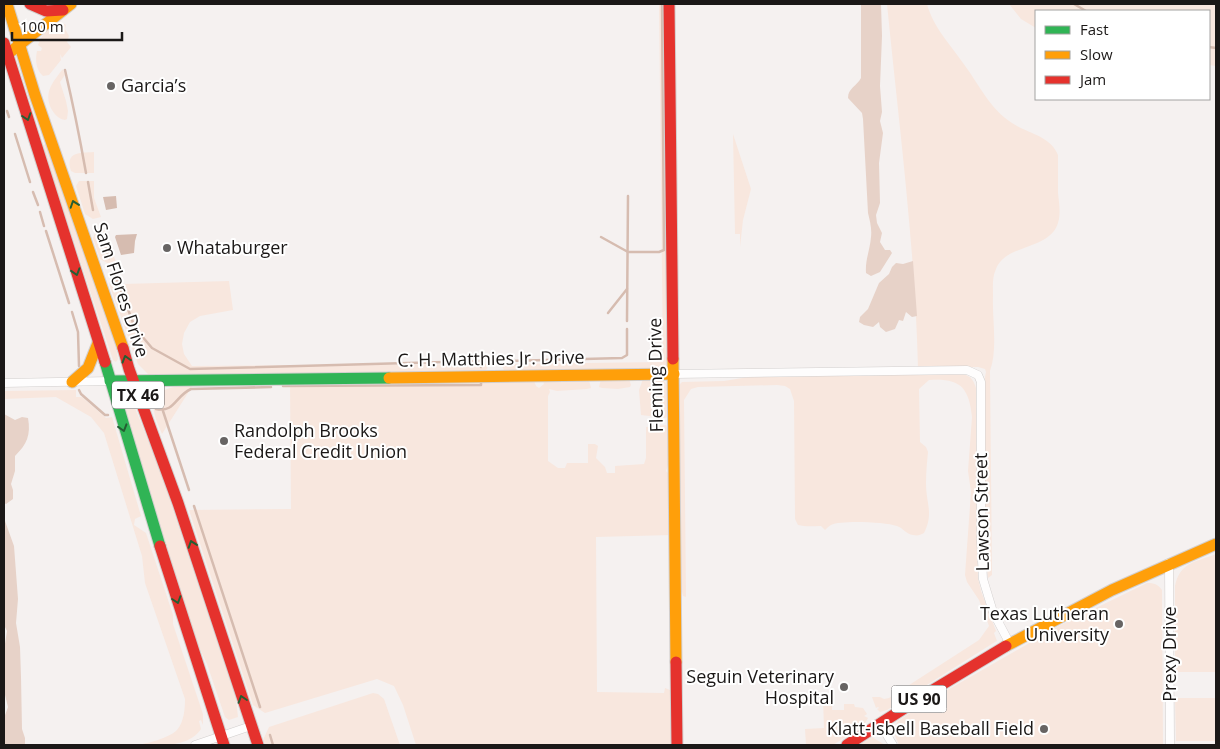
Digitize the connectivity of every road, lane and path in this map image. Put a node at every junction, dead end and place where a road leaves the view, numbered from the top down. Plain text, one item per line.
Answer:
1 (7, 4) edge
2 (30, 4) edge
3 (668, 4) edge
4 (67, 7) edge
5 (20, 44) junction
6 (5, 51) edge
7 (4, 79) edge
8 (18, 90) junction
9 (98, 343) junction
10 (674, 374) junction
11 (978, 375) joint
12 (110, 381) junction
13 (133, 381) junction
14 (72, 382) junction
15 (4, 383) edge
16 (1216, 544) edge
17 (1170, 563) junction
18 (1010, 644) junction
19 (880, 724) junction
20 (251, 726) junction
21 (222, 741) edge
22 (195, 745) edge
23 (258, 745) edge
24 (677, 745) edge
25 (847, 745) edge
26 (893, 745) edge
27 (1170, 745) edge

1 - 5 main road, TX 46
2 - 4 main road
3 - 10 main road, Fleming Drive
4 - 5 main road
5 - 6 main road
13 -> 5 main road, Sam Flores Drive / TX 46
6 - 8 main road, Sam Flores Drive / TX 46
7 - 8 main road
8 -> 9 main road, Sam Flores Drive / TX 46
9 - 12 main road, Sam Flores Drive / TX 46
9 - 14 main road
10 - 11 street, C. H. Matthies Jr. Drive
10 - 13 main road, C. H. Matthies Jr. Drive
10 - 24 main road, Fleming Drive
11 - 18 street, Lawson Street
12 - 13 main road, C. H. Matthies Jr. Drive
12 - 14 street, C. H. Matthies Jr. Drive
12 -> 21 main road, Sam Flores Drive / TX 46
20 -> 13 main road, Sam Flores Drive / TX 46
14 - 15 street, C. H. Matthies Jr. Drive
16 - 17 main road, US 90
17 - 18 main road, US 90
17 - 27 street, Prexy Drive
18 - 19 main road, US 90
19 - 25 main road, US 90
19 - 26 street
20 - 21 street
20 - 23 main road, Sam Flores Drive / TX 46
21 - 22 street

